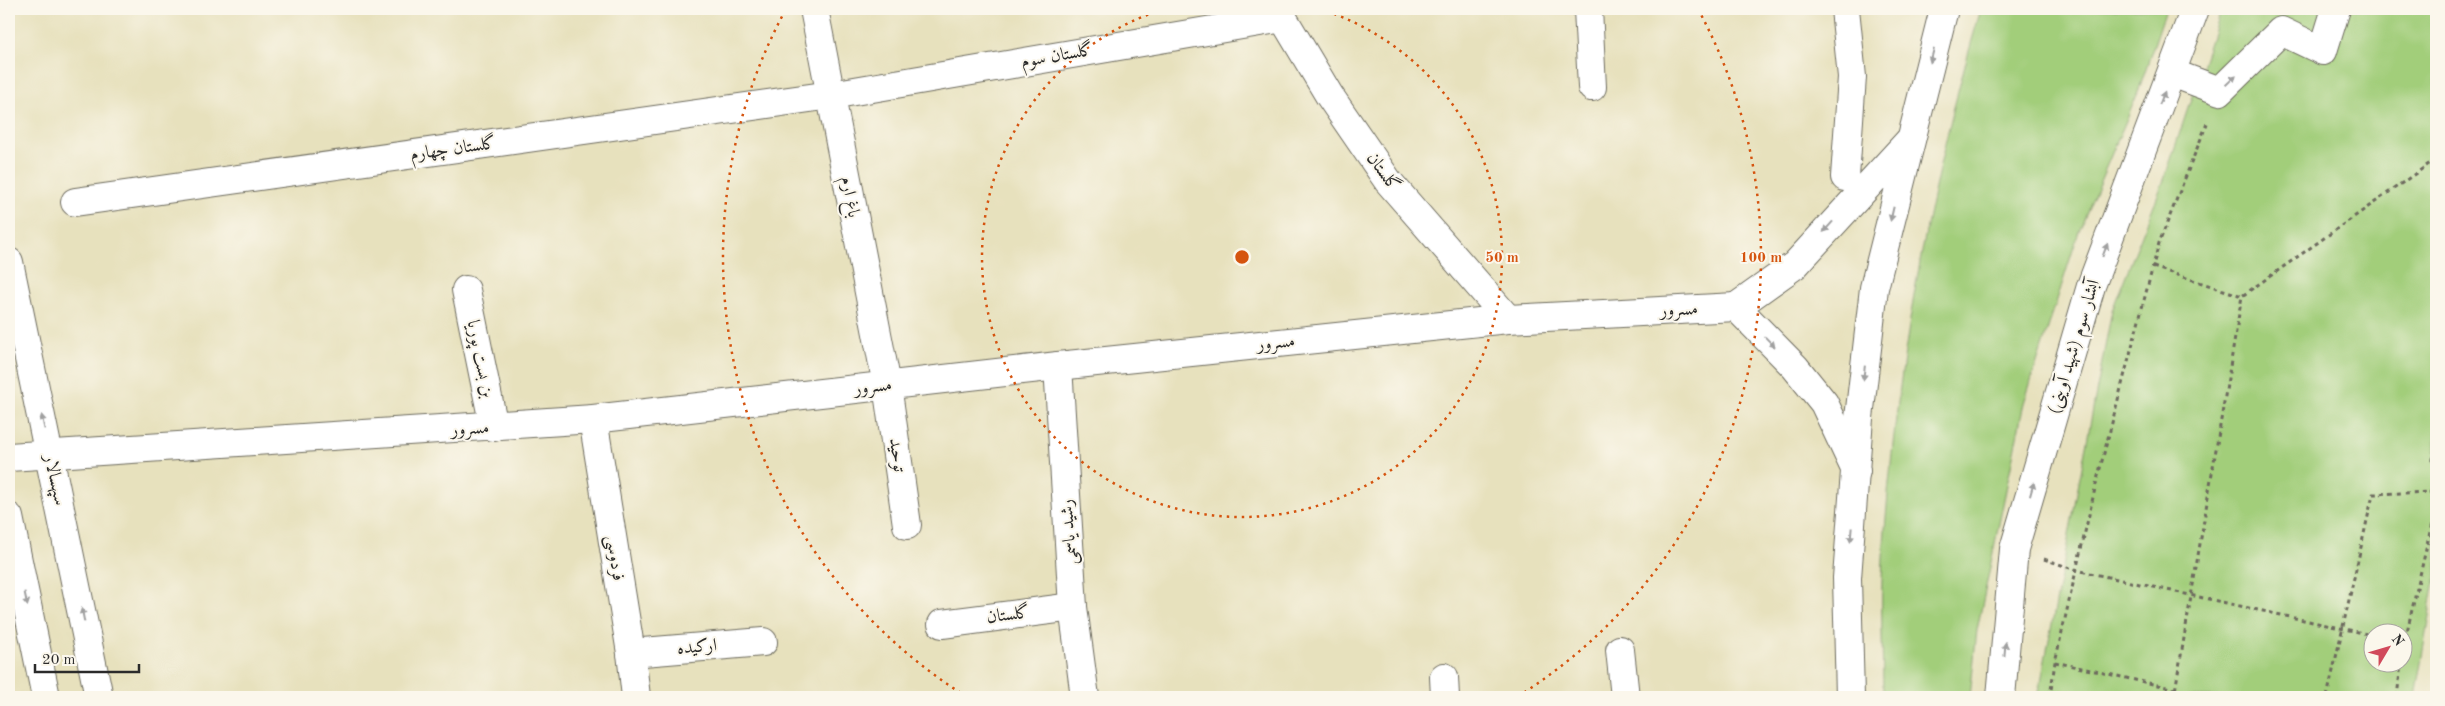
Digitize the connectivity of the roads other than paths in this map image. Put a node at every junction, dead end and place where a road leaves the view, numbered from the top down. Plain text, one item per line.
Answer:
1 (814, 9) edge
2 (1588, 9) edge
3 (1845, 9) edge
4 (1944, 9) edge
5 (2195, 9) edge
6 (2336, 9) edge
7 (1283, 13) edge
8 (2172, 73) junction
9 (1592, 87) dead end
10 (831, 95) junction
11 (1910, 140) junction
12 (1845, 177) dead end
13 (74, 202) dead end
14 (9, 262) edge
15 (466, 290) dead end
16 (1736, 307) junction
17 (1508, 319) junction
18 (1058, 366) junction
19 (887, 385) junction
20 (593, 419) junction
21 (494, 427) junction
22 (50, 455) junction
23 (9, 457) edge
24 (1856, 471) junction
25 (9, 517) edge
26 (907, 525) dead end
27 (1073, 607) junction
28 (942, 624) dead end
29 (763, 642) dead end
30 (1620, 650) dead end
31 (631, 653) junction
32 (46, 697) edge
33 (99, 697) edge
34 (636, 697) edge
35 (1085, 697) edge
36 (1625, 697) edge
37 (1850, 697) edge
38 (2001, 697) edge

1 - 10 street, باغ ارم
2 - 9 street
3 - 12 street
4 -> 11 street
5 - 8 street, آبشار سوم (شهید آوینی)
8 -> 6 street
7 - 10 street, گلستان سوم
7 - 17 street, گلستان
38 -> 8 street, آبشار سوم (شهید آوینی)
10 - 13 street, گلستان چهارم
10 - 19 street, باغ ارم
11 -> 16 street
11 -> 24 street
22 -> 14 street, سپهسالار
15 - 21 street, بن بست پوریا
16 - 17 street, مسرور
16 -> 24 street
17 - 18 street, مسرور
18 - 19 street, مسرور
18 - 27 street, رشید یاسمی
19 - 20 street, مسرور
19 - 26 street, توحید
20 - 21 street, مسرور
20 - 31 street, فردوسی
21 - 22 street, مسرور
22 - 23 street, مسرور
33 -> 22 street, سپهسالار
24 -> 37 street
25 -> 32 street
27 - 28 street, گلستان
27 - 35 street, رشید یاسمی
29 - 31 street, ارکیده
30 - 36 street
31 - 34 street, فردوسی

